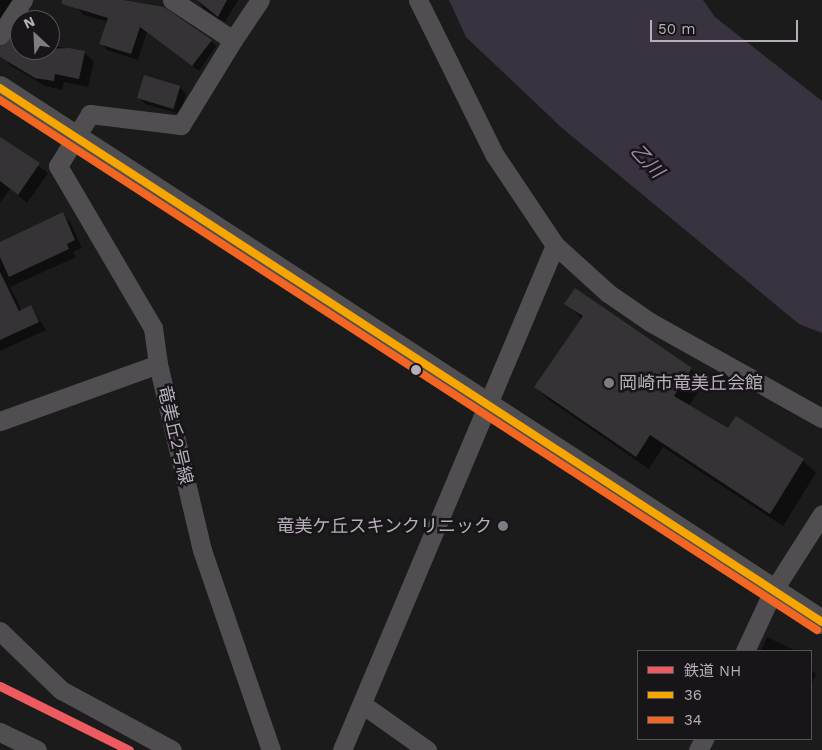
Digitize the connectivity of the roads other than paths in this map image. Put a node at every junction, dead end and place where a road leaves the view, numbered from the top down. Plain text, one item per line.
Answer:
1 (23, 0) edge
2 (172, 0) edge
3 (260, 0) edge
4 (418, 0) edge
5 (0, 35) edge
6 (233, 40) junction
7 (0, 88) edge
8 (75, 139) junction
9 (555, 245) junction
10 (158, 364) junction
11 (488, 405) junction
12 (822, 418) edge
13 (0, 420) edge
14 (822, 514) edge
15 (773, 591) junction
16 (822, 622) edge
17 (0, 630) edge
18 (745, 650) edge
19 (362, 704) junction
20 (0, 732) edge
21 (37, 750) edge
22 (172, 750) edge
23 (270, 750) edge
24 (342, 750) edge
25 (427, 750) edge

1 - 5 street
2 - 6 street
3 - 6 street
4 - 9 street
6 - 8 street
7 - 8 street
8 - 10 street, 竜美丘2号線
8 - 11 street
9 - 11 street
9 - 12 street
10 - 13 street
10 - 23 street, 竜美丘2号線
11 - 15 street
11 - 19 street
14 - 15 street
15 - 16 street
15 - 18 street
17 - 22 street
19 - 24 street
19 - 25 street
20 - 21 street

